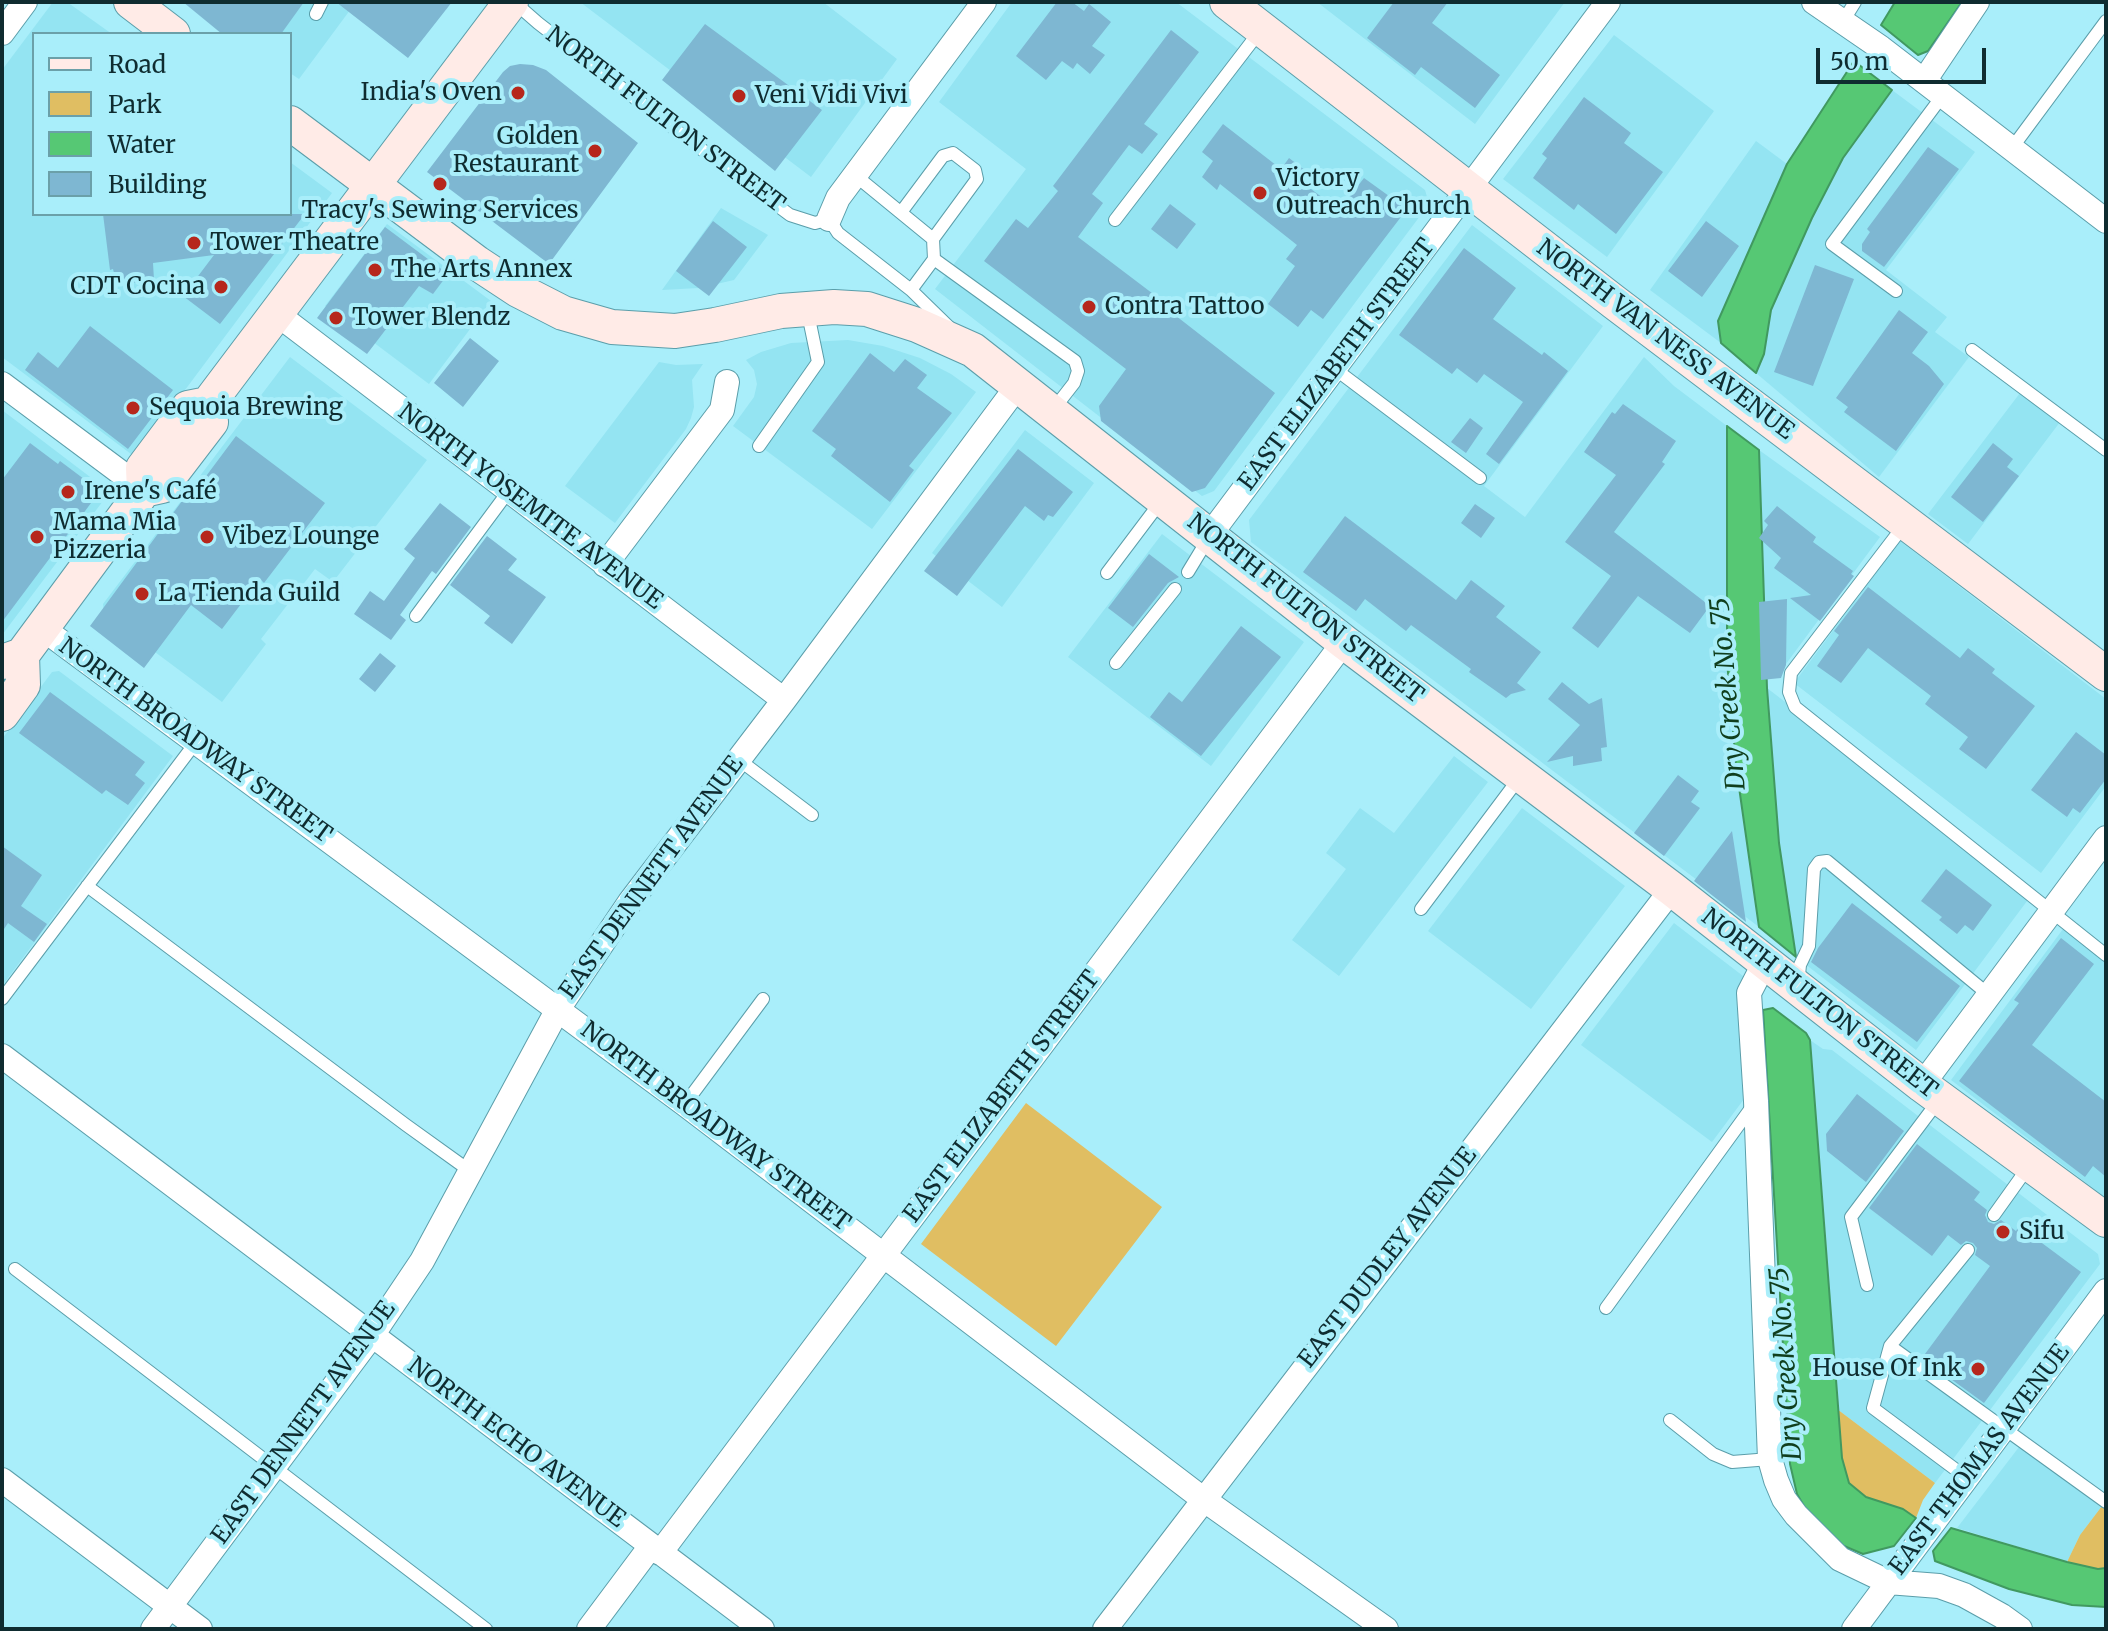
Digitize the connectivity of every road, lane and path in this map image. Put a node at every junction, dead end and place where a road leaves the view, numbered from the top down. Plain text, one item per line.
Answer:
1 (25, 2) edge
2 (131, 2) edge
3 (513, 2) edge
4 (984, 2) edge
5 (1227, 2) edge
6 (1608, 2) edge
7 (1814, 2) edge
8 (1855, 2) edge
9 (1977, 2) edge
10 (2106, 21) edge
11 (1842, 23) junction
12 (1262, 29) junction
13 (170, 32) edge
14 (2, 33) edge
15 (1933, 88) junction
16 (292, 124) edge
17 (2012, 148) junction
18 (856, 176) junction
19 (373, 185) junction
20 (1467, 188) junction
21 (902, 211) junction
22 (829, 219) junction
23 (1115, 220) dead end
24 (2106, 221) edge
25 (933, 239) junction
26 (934, 259) junction
27 (911, 290) junction
28 (1896, 291) dead end
29 (807, 308) junction
30 (277, 314) junction
31 (973, 350) junction
32 (1972, 350) dead end
33 (1335, 369) junction
34 (727, 382) dead end
35 (2, 384) edge
36 (1019, 384) junction
37 (1053, 410) junction
38 (759, 446) dead end
39 (2106, 450) edge
40 (1480, 478) dead end
41 (144, 490) junction
42 (508, 492) junction
43 (1164, 498) junction
44 (1906, 521) junction
45 (1209, 536) junction
46 (605, 565) junction
47 (1188, 572) dead end
48 (1107, 573) dead end
49 (1175, 589) dead end
50 (416, 616) dead end
51 (1344, 642) junction
52 (22, 648) edge
53 (1116, 663) dead end
54 (2106, 674) edge
55 (784, 700) junction
56 (2, 714) edge
57 (196, 742) junction
58 (738, 759) junction
59 (1521, 776) junction
60 (812, 815) dead end
61 (2106, 838) edge
62 (87, 886) junction
63 (1672, 889) junction
64 (1421, 909) dead end
65 (2050, 913) junction
66 (2106, 955) edge
67 (1767, 964) junction
68 (1797, 986) junction
69 (1989, 995) junction
70 (2, 999) edge
71 (763, 999) dead end
72 (558, 1009) junction
73 (2, 1056) edge
74 (1931, 1091) junction
75 (1756, 1101) junction
76 (685, 1104) junction
77 (2031, 1163) junction
78 (470, 1171) junction
79 (1994, 1215) dead end
80 (2106, 1220) edge
81 (1968, 1250) dead end
82 (884, 1254) junction
83 (15, 1269) dead end
84 (1867, 1285) dead end
85 (2106, 1291) edge
86 (1606, 1308) dead end
87 (373, 1334) junction
88 (1890, 1346) junction
89 (1670, 1420) dead end
90 (2003, 1427) junction
91 (1770, 1459) junction
92 (273, 1467) junction
93 (1967, 1478) junction
94 (2, 1480) edge
95 (1203, 1499) junction
96 (2106, 1502) edge
97 (656, 1549) junction
98 (1888, 1582) junction
99 (169, 1606) junction
100 (1373, 1625) edge
101 (153, 1629) edge
102 (200, 1629) edge
103 (486, 1629) edge
104 (589, 1629) edge
105 (762, 1629) edge
106 (1105, 1629) edge
107 (1854, 1629) edge
108 (2020, 1629) edge

1 - 14 street
2 - 13 main road
3 - 19 main road
3 - 22 lane, NORTH FULTON STREET
4 - 18 street
5 - 12 main road, NORTH VAN NESS AVENUE
6 - 20 street, EAST ELIZABETH STREET
7 - 11 street
8 - 11 lane
9 - 15 street
10 - 17 lane
11 - 15 street
12 - 20 main road, NORTH VAN NESS AVENUE
12 - 23 lane
15 - 17 street
15 - 28 lane
16 - 19 main road
17 - 24 street
18 - 21 lane
18 - 22 street
19 - 29 main road
19 - 30 main road
20 - 33 street, EAST ELIZABETH STREET
20 - 44 main road, NORTH VAN NESS AVENUE
21 - 25 lane
21 - 25 lane
22 - 27 lane, NORTH FULTON STREET
25 - 26 lane
26 - 27 lane
26 - 37 lane
27 - 31 lane, NORTH FULTON STREET
29 - 31 main road
29 - 38 lane
30 - 41 main road
30 - 42 street, NORTH YOSEMITE AVENUE
31 - 36 main road, NORTH FULTON STREET
32 - 39 lane
33 - 40 lane
33 - 45 street, EAST ELIZABETH STREET
34 - 46 street
35 - 41 street
36 - 37 main road, NORTH FULTON STREET
36 - 55 street, EAST DENNETT AVENUE
37 - 43 main road, NORTH FULTON STREET
41 - 52 main road
42 - 46 street, NORTH YOSEMITE AVENUE
42 - 50 lane
43 - 45 main road, NORTH FULTON STREET
43 - 48 lane
44 - 54 main road, NORTH VAN NESS AVENUE
44 - 65 lane
45 - 47 lane
45 - 51 main road, NORTH FULTON STREET
46 - 55 street, NORTH YOSEMITE AVENUE
49 - 53 lane
51 - 59 main road, NORTH FULTON STREET
51 - 82 street, EAST ELIZABETH STREET
52 - 56 main road
52 - 57 street, NORTH BROADWAY STREET
55 - 58 street, EAST DENNETT AVENUE
57 - 62 lane
57 - 72 street, NORTH BROADWAY STREET
58 - 60 lane
58 - 72 street, EAST DENNETT AVENUE
59 - 63 main road, NORTH FULTON STREET
59 - 64 lane
61 - 65 street
62 - 70 lane
62 - 78 lane
63 - 67 main road, NORTH FULTON STREET
63 - 95 street, EAST DUDLEY AVENUE
65 - 66 lane
65 - 69 street
67 - 68 main road, NORTH FULTON STREET
67 - 75 street
68 - 69 lane
68 - 74 main road, NORTH FULTON STREET
69 - 74 street
71 - 76 lane
72 - 76 street, NORTH BROADWAY STREET
72 - 78 street, EAST DENNETT AVENUE
73 - 87 street, NORTH ECHO AVENUE
74 - 77 main road, NORTH FULTON STREET
74 - 84 lane
75 - 86 lane
75 - 91 street
76 - 82 street, NORTH BROADWAY STREET
77 - 79 lane
77 - 80 main road, NORTH FULTON STREET
78 - 87 street, EAST DENNETT AVENUE
81 - 88 lane
82 - 95 street, NORTH BROADWAY STREET
82 - 97 street, EAST ELIZABETH STREET
83 - 92 lane
85 - 90 street, EAST THOMAS AVENUE
87 - 92 street, EAST DENNETT AVENUE
87 - 97 street, NORTH ECHO AVENUE
88 - 90 lane
88 - 93 lane
89 - 91 lane
90 - 93 street, EAST THOMAS AVENUE
90 - 96 lane
91 - 98 street
92 - 99 street, EAST DENNETT AVENUE
92 - 103 lane
93 - 98 street, EAST THOMAS AVENUE
94 - 99 street
95 - 100 street, NORTH BROADWAY STREET
95 - 106 street, EAST DUDLEY AVENUE
97 - 104 street, EAST ELIZABETH STREET
97 - 105 street, NORTH ECHO AVENUE
98 - 107 street, EAST THOMAS AVENUE
98 - 108 street
99 - 101 street, EAST DENNETT AVENUE
99 - 102 street

